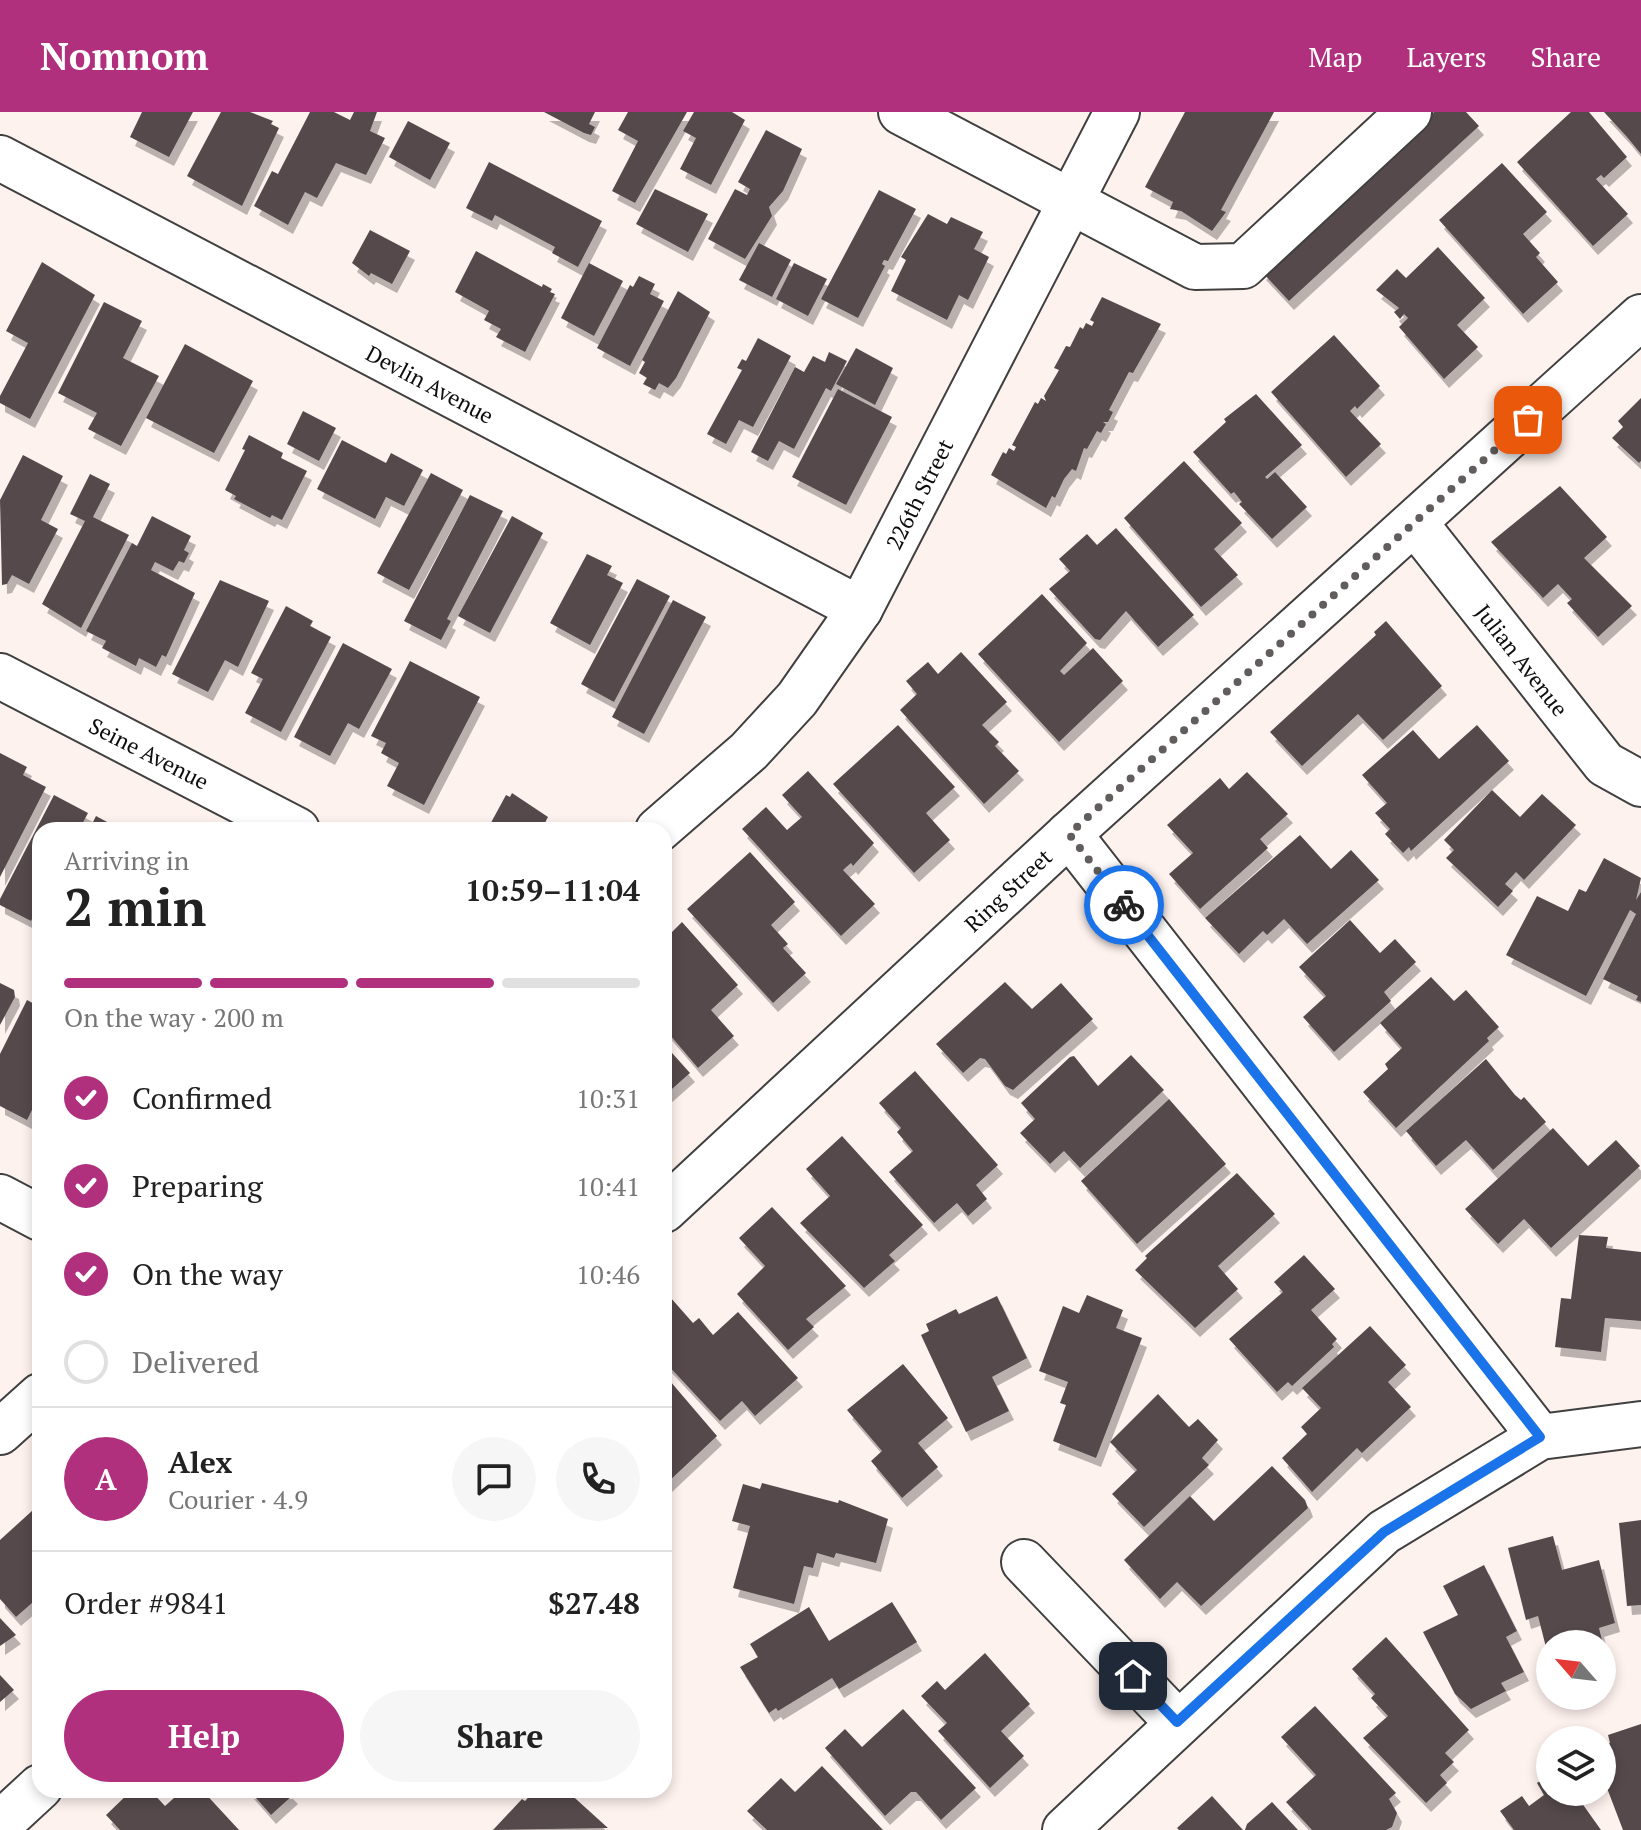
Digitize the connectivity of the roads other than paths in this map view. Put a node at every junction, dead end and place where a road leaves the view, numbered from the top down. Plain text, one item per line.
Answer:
1 (901, 112) edge
2 (1117, 112) edge
3 (1409, 112) edge
4 (0, 158) edge
5 (1070, 200) junction
6 (1641, 317) edge
7 (1415, 523) junction
8 (860, 609) junction
9 (0, 676) edge
10 (1641, 784) edge
11 (282, 822) edge
12 (667, 822) edge
13 (1069, 834) junction
14 (0, 1197) edge
15 (672, 1203) edge
16 (32, 1214) edge
17 (32, 1403) edge
18 (1641, 1424) edge
19 (0, 1432) edge
20 (1540, 1437) junction
21 (1024, 1562) dead end
22 (1177, 1722) junction
23 (32, 1794) edge
24 (0, 1824) edge
25 (1065, 1830) edge

1 - 5 street
2 - 5 street, 226th Street
3 - 5 street
4 - 8 street, Devlin Avenue
5 - 8 street, 226th Street
6 - 7 street, Ring Street
7 - 10 street, Julian Avenue
7 - 13 street, Ring Street
8 - 12 street, 226th Street
9 - 11 street, Seine Avenue
13 - 15 street, Ring Street
13 - 20 street
14 - 16 street
17 - 19 street
18 - 20 street
20 - 22 street
21 - 22 street
22 - 25 street
23 - 24 street

